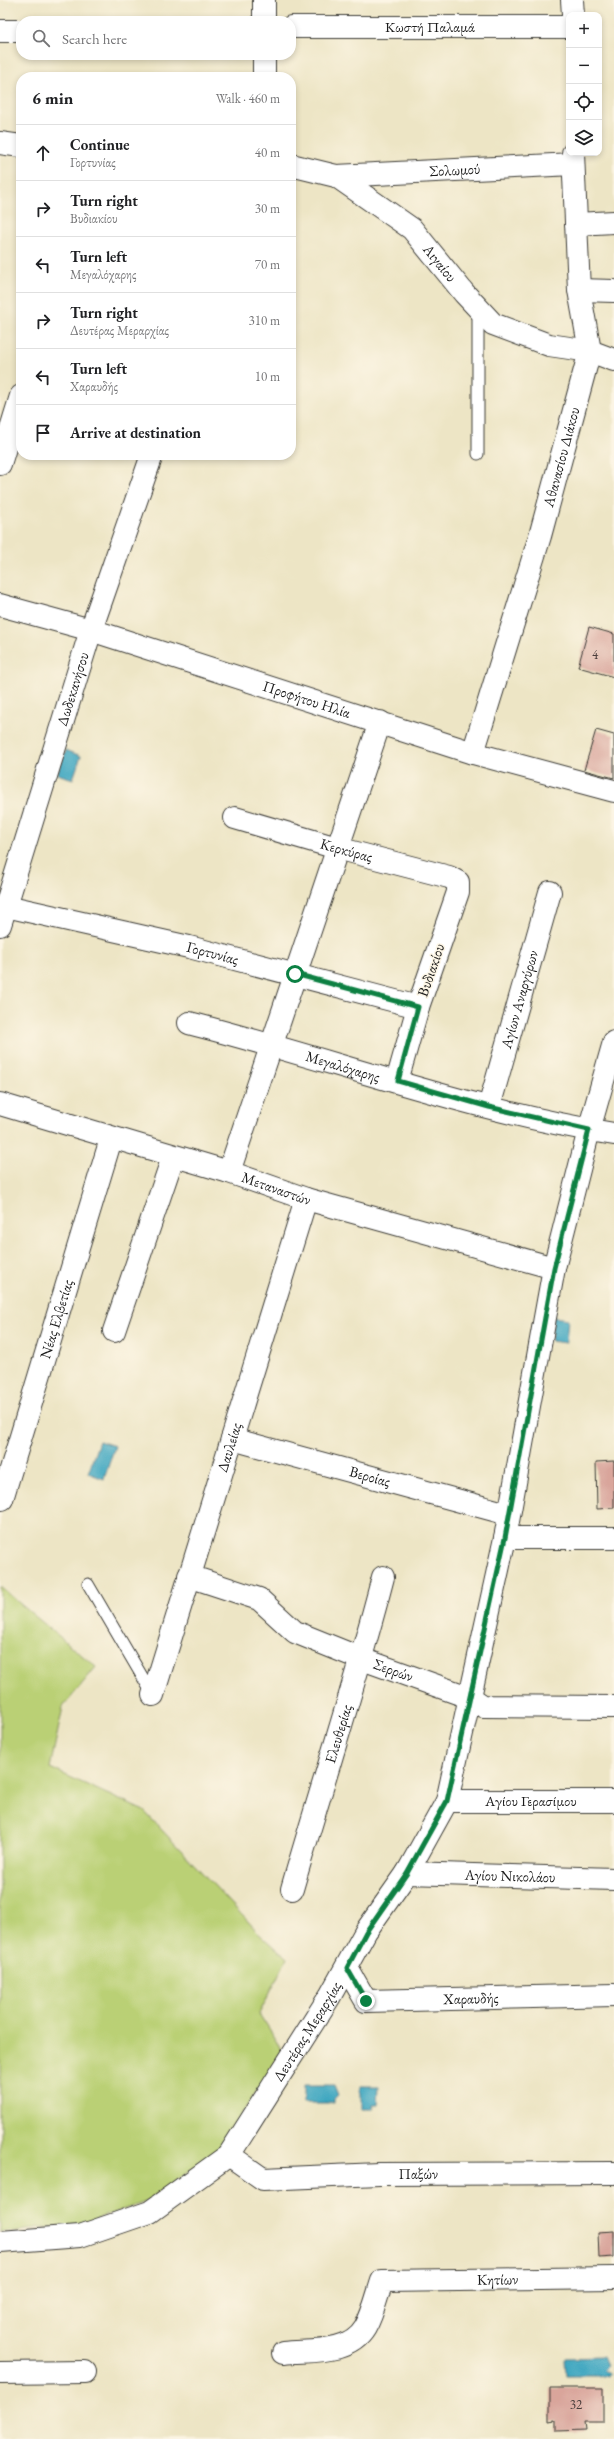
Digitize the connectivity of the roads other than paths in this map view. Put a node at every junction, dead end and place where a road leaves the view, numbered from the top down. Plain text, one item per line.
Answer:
1 (264, 0) edge
2 (572, 0) edge
3 (573, 12) edge
4 (264, 16) edge
5 (566, 27) edge
6 (296, 28) edge
7 (0, 31) edge
8 (16, 31) edge
9 (264, 60) edge
10 (264, 72) edge
11 (0, 143) edge
12 (16, 145) edge
13 (573, 158) edge
14 (296, 166) edge
15 (336, 176) junction
16 (614, 222) edge
17 (576, 224) junction
18 (579, 290) junction
19 (614, 291) edge
20 (478, 308) junction
21 (590, 351) junction
22 (614, 360) edge
23 (16, 412) edge
24 (478, 454) dead end
25 (150, 460) edge
26 (0, 464) edge
27 (0, 605) edge
28 (91, 630) junction
29 (380, 722) junction
30 (473, 753) junction
31 (614, 791) edge
32 (235, 818) dead end
33 (337, 848) junction
34 (458, 882) joint
35 (550, 892) dead end
36 (3, 915) edge
37 (295, 974) junction
38 (418, 1007) junction
39 (189, 1023) dead end
40 (614, 1042) edge
41 (271, 1044) junction
42 (398, 1081) junction
43 (0, 1104) edge
44 (489, 1107) junction
45 (589, 1130) junction
46 (614, 1134) edge
47 (111, 1139) junction
48 (173, 1156) junction
49 (230, 1172) junction
50 (306, 1199) junction
51 (554, 1268) junction
52 (114, 1331) dead end
53 (232, 1439) junction
54 (2, 1499) dead end
55 (508, 1514) junction
56 (505, 1538) junction
57 (614, 1538) edge
58 (189, 1576) junction
59 (383, 1578) dead end
60 (88, 1584) dead end
61 (362, 1659) junction
62 (153, 1695) joint
63 (471, 1698) junction
64 (614, 1707) edge
65 (447, 1801) junction
66 (614, 1801) edge
67 (407, 1873) junction
68 (614, 1879) edge
69 (292, 1889) dead end
70 (347, 1968) junction
71 (614, 1995) edge
72 (229, 2155) junction
73 (614, 2173) edge
74 (0, 2242) edge
75 (614, 2278) edge
76 (283, 2353) dead end
77 (85, 2372) dead end
78 (0, 2373) edge

1 - 4 street
2 - 3 street
5 - 6 street, Κωστή Παλαμά
7 - 8 street
9 - 10 street
11 - 12 street
13 - 15 street, Σολωμού
13 - 17 street, Αθανασίου Διάκου
14 - 15 street, Αιγαίου
15 - 20 street, Αιγαίου
16 - 17 street
17 - 18 street, Αθανασίου Διάκου
18 - 19 street
18 - 21 street, Αθανασίου Διάκου
20 - 21 street, Αιγαίου
20 - 24 lane
21 - 22 street, Αιγαίου
21 - 30 street, Αθανασίου Διάκου
23 - 26 street
25 - 28 street, Δωδεκανήσου
27 - 28 street, Προφήτου Ηλία
28 - 29 street, Προφήτου Ηλία
28 - 36 street, Δωδεκανήσου
29 - 30 street, Προφήτου Ηλία
29 - 33 street
30 - 31 street, Προφήτου Ηλία
32 - 33 street, Κερκύρας
33 - 34 street, Κερκύρας
33 - 37 street
34 - 38 street, Βυδιακίου
35 - 44 street, Αγίων Αναργύρων
36 - 37 street, Γορτυνίας
37 - 38 street, Γορτυνίας
37 - 41 street
38 - 42 street, Βυδιακίου
39 - 41 street, Μεγαλόχαρης
40 - 45 street, Δευτέρας Μεραρχίας
41 - 42 street, Μεγαλόχαρης
41 - 49 street
42 - 44 street, Μεγαλόχαρης
43 - 47 street, Μεταναστών
44 - 45 street, Μεγαλόχαρης
45 - 46 street, Μεγαλόχαρης
45 - 51 street, Δευτέρας Μεραρχίας
47 - 48 street, Μεταναστών
47 - 54 street, Νέας Ελβετίας
48 - 49 street, Μεταναστών
48 - 52 street
49 - 50 street, Μεταναστών
50 - 51 street, Μεταναστών
50 - 53 street, Δαυλείας
51 - 55 street, Δευτέρας Μεραρχίας
53 - 55 street, Βεροίας
53 - 58 street, Δαυλείας
55 - 56 street, Δευτέρας Μεραρχίας
56 - 57 street
56 - 63 street, Δευτέρας Μεραρχίας
58 - 61 street, Σερρών
58 - 62 street, Δαυλείας
59 - 61 street, Ελευθερίας
60 - 62 lane
61 - 63 street, Σερρών
61 - 69 street, Ελευθερίας
63 - 64 street, Σερρών
63 - 65 street, Δευτέρας Μεραρχίας
65 - 66 street, Αγίου Γερασίμου
65 - 67 street, Δευτέρας Μεραρχίας
67 - 68 street, Αγίου Νικολάου
67 - 70 street, Δευτέρας Μεραρχίας
70 - 71 street, Χαραυδής
70 - 72 street, Δευτέρας Μεραρχίας
72 - 73 street, Παξών
72 - 74 street, Δευτέρας Μεραρχίας
75 - 76 street, Κητίων
77 - 78 street

